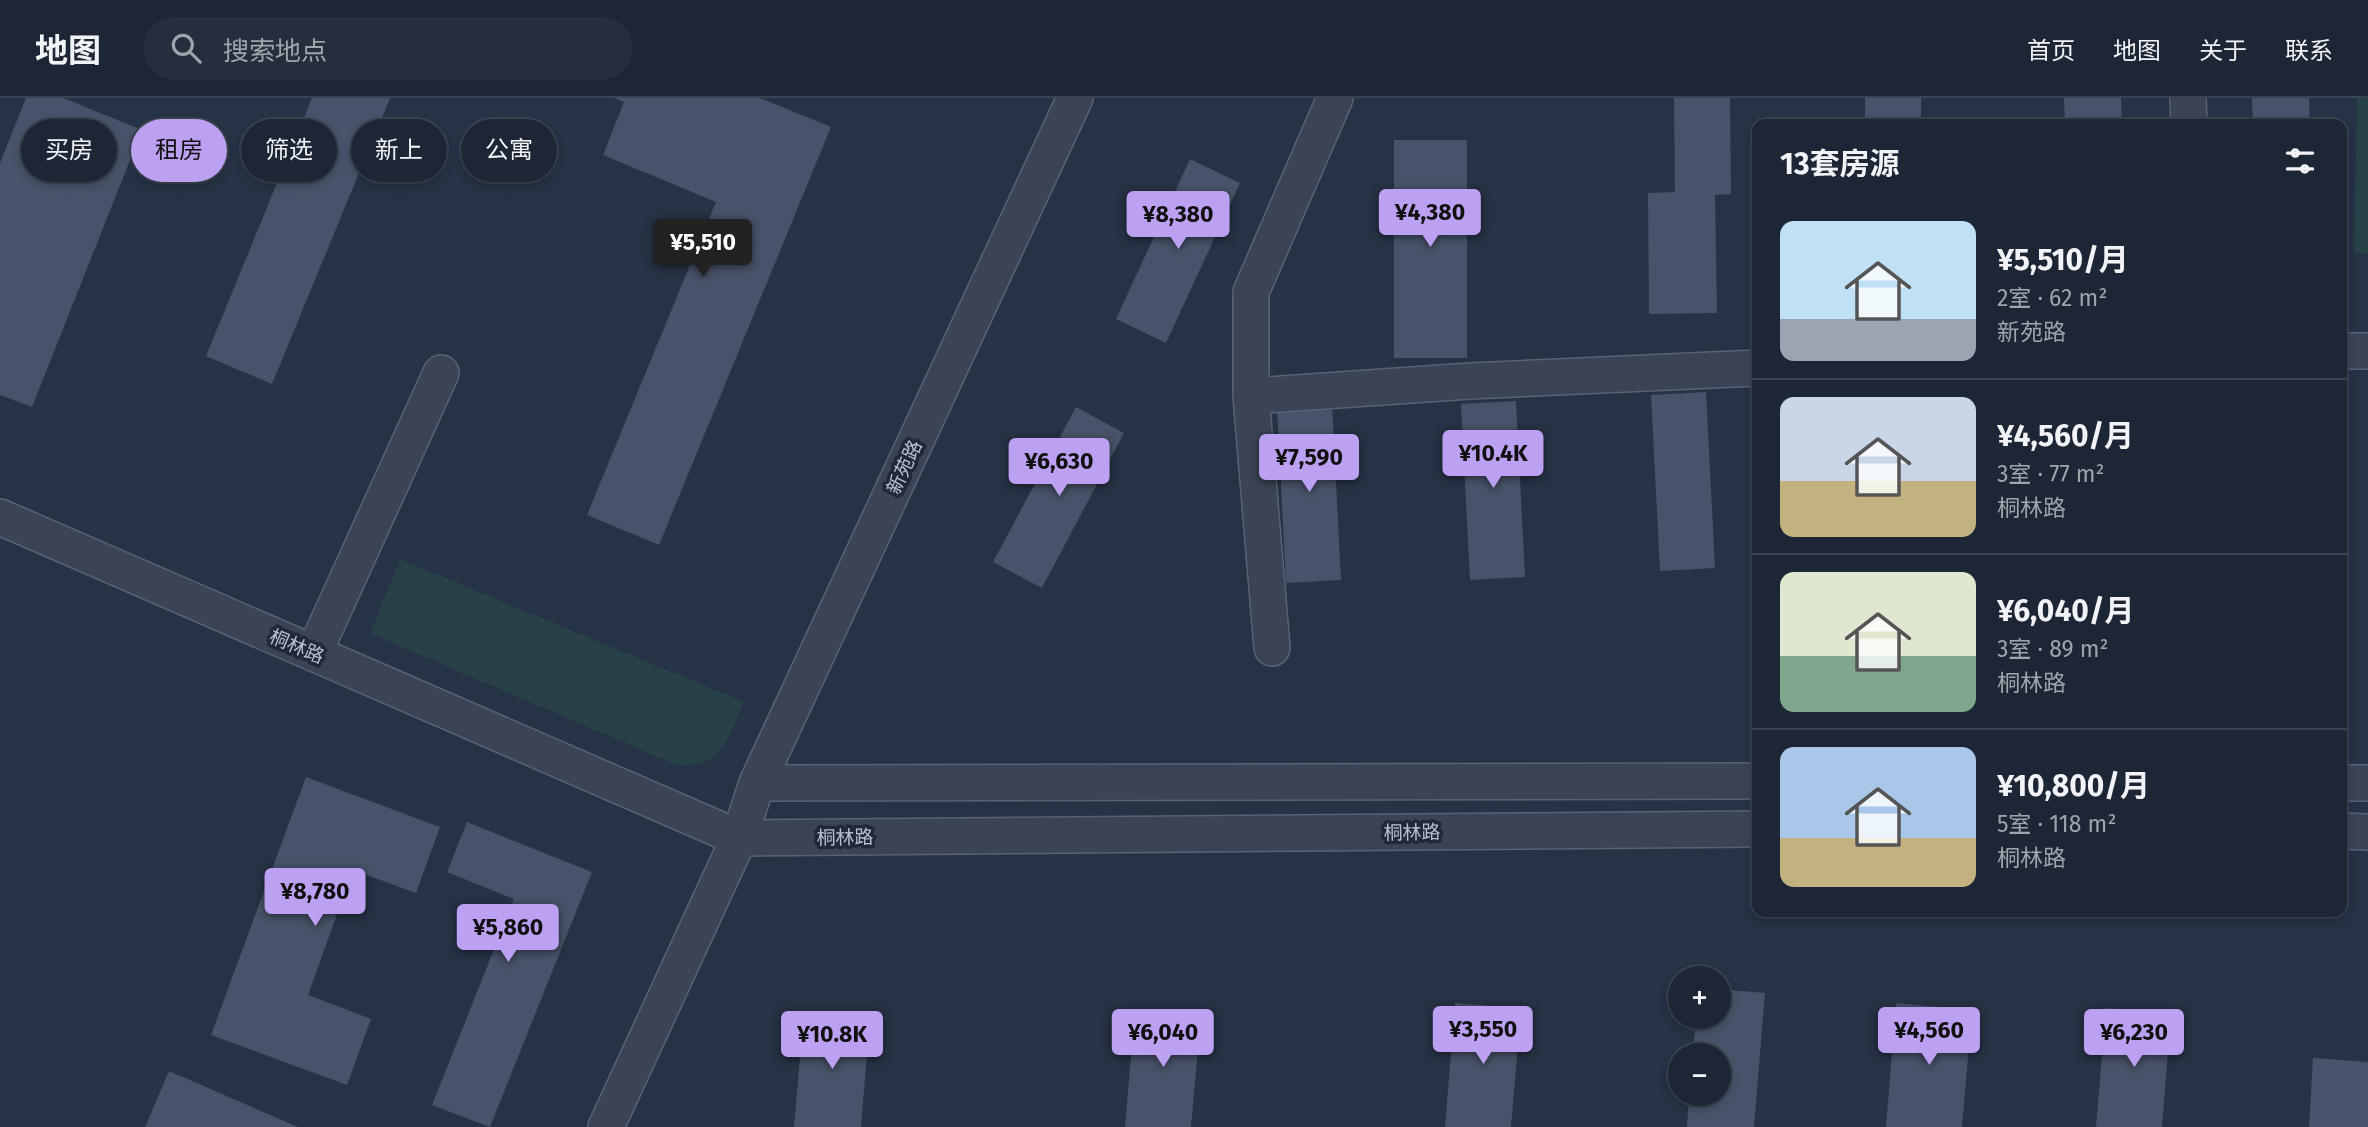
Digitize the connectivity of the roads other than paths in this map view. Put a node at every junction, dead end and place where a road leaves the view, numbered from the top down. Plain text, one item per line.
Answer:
1 (1075, 98) edge
2 (1335, 98) edge
3 (2188, 98) edge
4 (2189, 119) edge
5 (2347, 351) edge
6 (2368, 351) edge
7 (1752, 368) edge
8 (440, 373) dead end
9 (1251, 397) junction
10 (0, 517) edge
11 (1272, 648) dead end
12 (314, 653) junction
13 (1752, 780) edge
14 (757, 783) junction
15 (2347, 783) edge
16 (2368, 783) edge
17 (1752, 829) edge
18 (2347, 831) edge
19 (2368, 832) edge
20 (739, 838) junction
21 (606, 1127) edge

1 - 14 street, 新苑路
2 - 9 street
3 - 4 street
5 - 6 street
7 - 9 street
8 - 12 street
9 - 11 street
10 - 12 street, 桐林路
12 - 20 street, 桐林路
13 - 14 street
14 - 20 street, 新苑路
15 - 16 street
17 - 20 street, 桐林路
18 - 19 street
20 - 21 street, 新苑路

